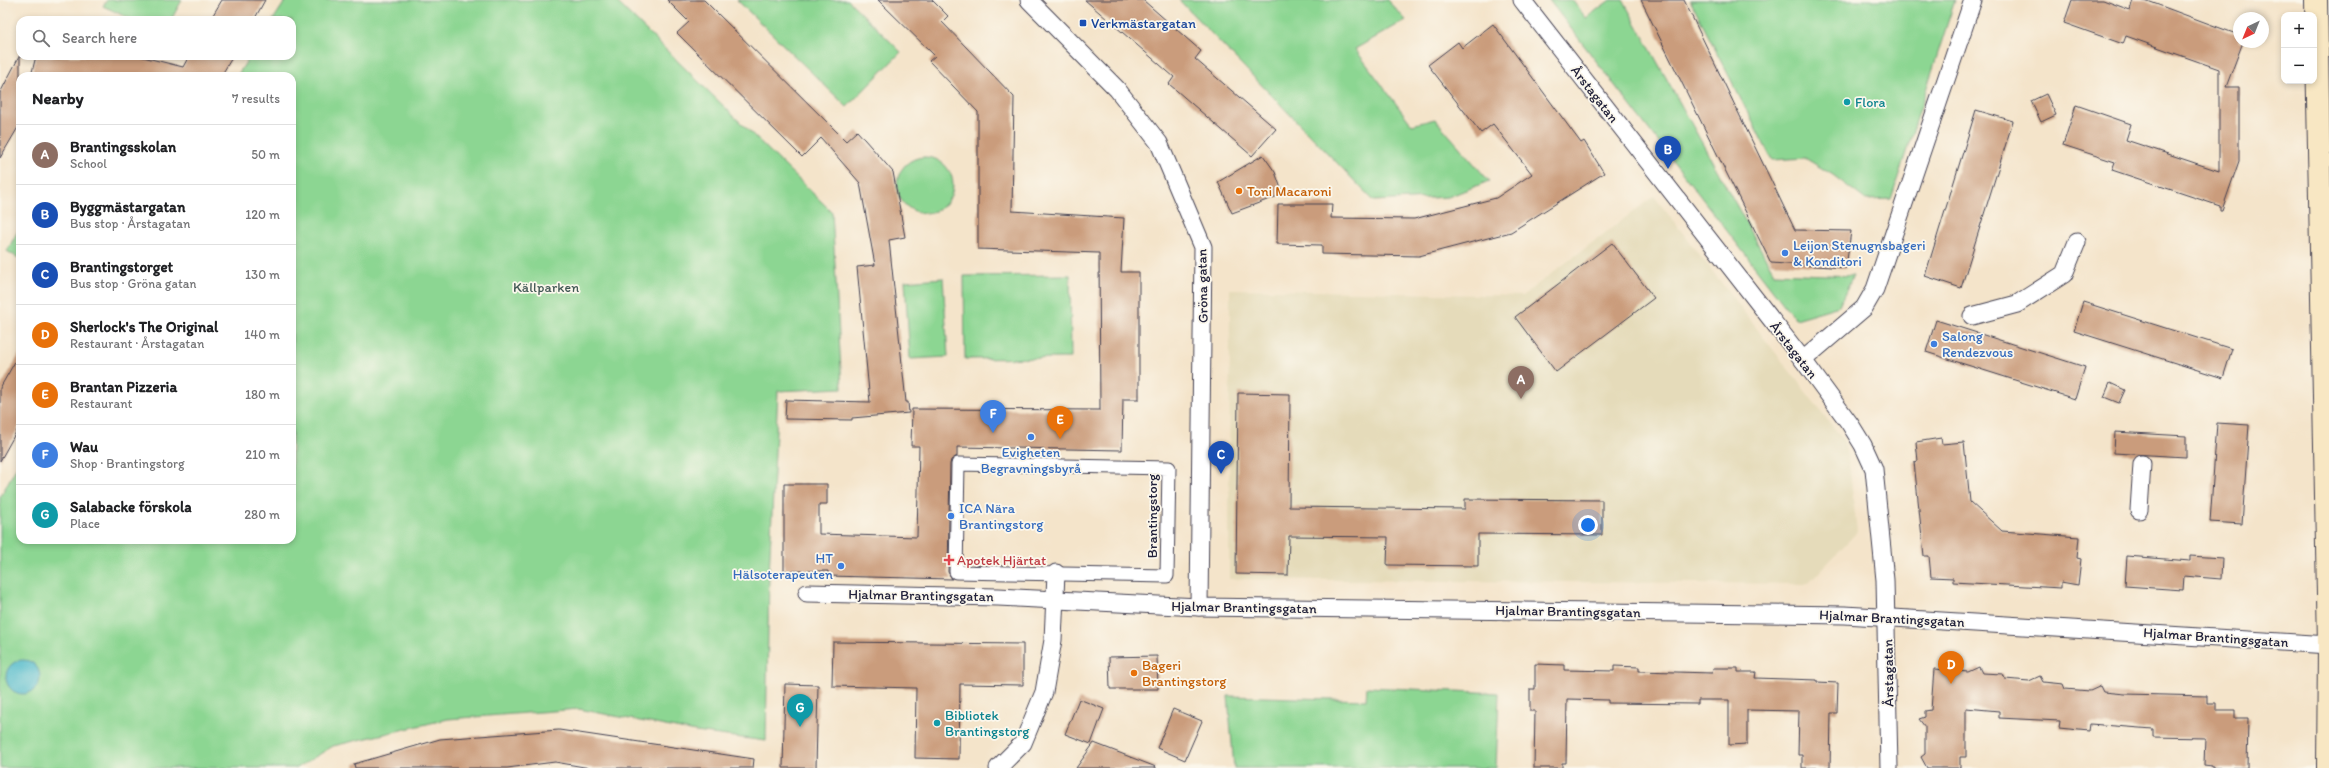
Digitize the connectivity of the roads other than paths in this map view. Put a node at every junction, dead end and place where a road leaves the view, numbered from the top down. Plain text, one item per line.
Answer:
1 (1029, 0) edge
2 (1522, 0) edge
3 (1973, 0) edge
4 (2316, 0) edge
5 (2076, 242) dead end
6 (1972, 316) dead end
7 (1803, 360) junction
8 (2142, 464) dead end
9 (2139, 510) dead end
10 (1056, 574) junction
11 (807, 593) dead end
12 (1054, 600) junction
13 (1199, 607) junction
14 (1887, 616) junction
15 (2329, 645) edge
16 (998, 768) edge
17 (1889, 768) edge
18 (2328, 768) edge

1 - 13 street, Gröna gatan
2 - 7 street, Årstagatan
3 - 7 street
4 - 15 main road
5 - 6 street
7 - 14 street, Årstagatan
8 - 9 street
10 - 10 street, Brantingstorg
10 - 12 street
11 - 12 street, Hjalmar Brantingsgatan
12 - 13 street, Hjalmar Brantingsgatan
12 - 16 street
13 - 14 street, Hjalmar Brantingsgatan
14 - 15 street, Hjalmar Brantingsgatan
14 - 17 street, Årstagatan
15 - 18 main road

